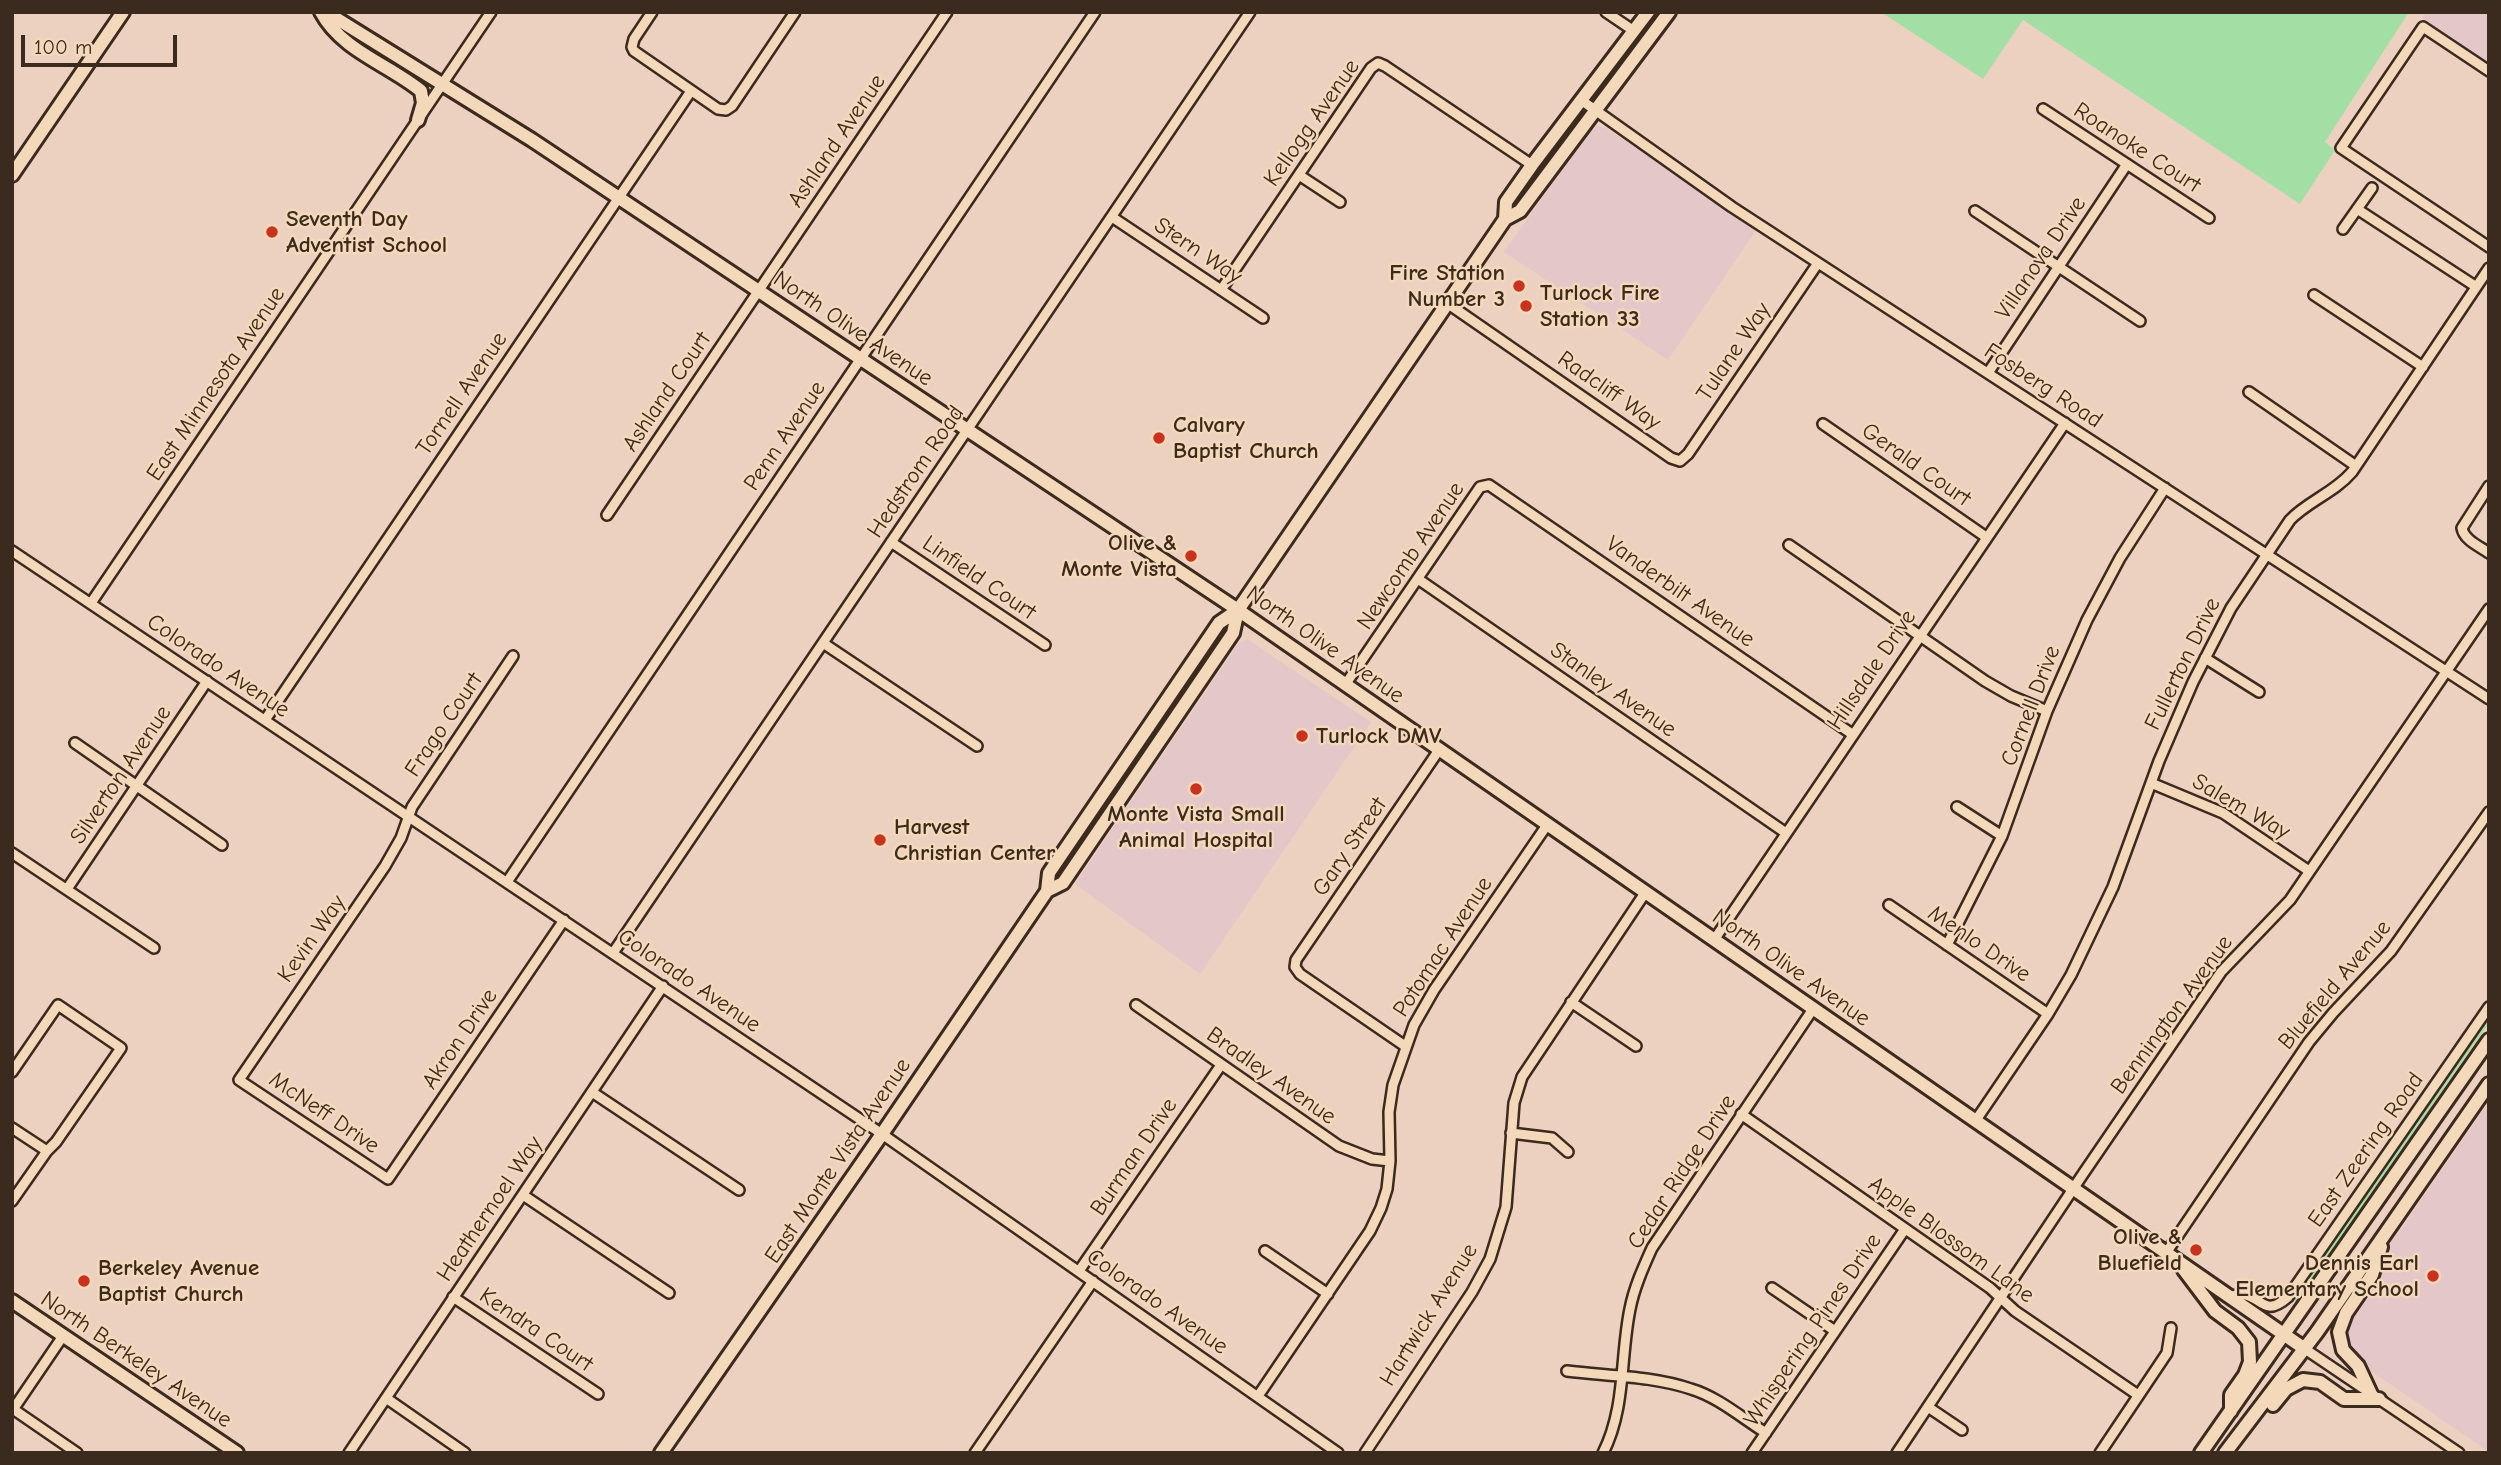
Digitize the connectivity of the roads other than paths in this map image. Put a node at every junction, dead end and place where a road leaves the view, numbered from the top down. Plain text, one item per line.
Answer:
1 (122, 12) edge
2 (323, 12) edge
3 (491, 12) edge
4 (652, 12) edge
5 (796, 12) edge
6 (947, 12) edge
7 (1095, 12) edge
8 (1250, 12) edge
9 (1606, 12) edge
10 (1648, 12) edge
11 (1669, 12) edge
12 (1634, 32) junction
13 (2489, 71) edge
14 (442, 84) junction
15 (691, 91) junction
16 (1581, 100) junction
17 (2043, 109) dead end
18 (1595, 110) junction
19 (418, 120) junction
20 (2127, 164) junction
21 (1532, 165) junction
22 (12, 175) edge
23 (1299, 175) junction
24 (2372, 188) dead end
25 (618, 198) junction
26 (1340, 202) dead end
27 (2357, 208) junction
28 (1975, 211) dead end
29 (1112, 216) junction
30 (2208, 218) dead end
31 (1505, 219) junction
32 (2343, 229) dead end
33 (2489, 247) edge
34 (1818, 263) junction
35 (2059, 266) junction
36 (2489, 268) edge
37 (2475, 286) junction
38 (1221, 290) junction
39 (758, 291) junction
40 (2314, 295) dead end
41 (1447, 303) junction
42 (1263, 318) dead end
43 (2140, 321) dead end
44 (860, 359) junction
45 (2423, 367) junction
46 (1988, 373) junction
47 (2249, 392) dead end
48 (2065, 423) junction
49 (1823, 424) dead end
50 (967, 430) junction
51 (1680, 461) joint
52 (2356, 466) junction
53 (1486, 484) joint
54 (2489, 486) edge
55 (2165, 488) junction
56 (607, 515) dead end
57 (1986, 537) junction
58 (891, 542) junction
59 (1789, 545) dead end
60 (12, 551) edge
61 (2267, 552) junction
62 (2489, 553) edge
63 (1418, 579) junction
64 (91, 603) junction
65 (2489, 609) edge
66 (1238, 610) junction
67 (1920, 635) junction
68 (823, 643) junction
69 (1045, 645) dead end
70 (513, 656) dead end
71 (2204, 658) junction
72 (2448, 671) junction
73 (207, 681) junction
74 (1345, 685) junction
75 (2259, 692) dead end
76 (2489, 699) edge
77 (2046, 711) junction
78 (265, 720) junction
79 (1852, 734) junction
80 (75, 743) dead end
81 (978, 746) dead end
82 (1439, 750) junction
83 (1113, 779) junction
84 (2151, 783) junction
85 (137, 786) junction
86 (1957, 807) dead end
87 (2489, 812) edge
88 (409, 816) junction
89 (1547, 825) junction
90 (1786, 833) junction
91 (2001, 836) junction
92 (1092, 839) junction
93 (222, 845) dead end
94 (12, 853) edge
95 (2309, 871) junction
96 (507, 882) junction
97 (67, 889) junction
98 (1047, 891) junction
99 (1645, 892) junction
100 (1889, 905) dead end
101 (564, 920) junction
102 (1714, 940) junction
103 (1947, 945) junction
104 (154, 947) dead end
105 (614, 953) junction
106 (663, 986) junction
107 (1571, 1002) junction
108 (1136, 1005) dead end
109 (2489, 1007) edge
110 (1813, 1009) junction
111 (2048, 1014) junction
112 (2489, 1040) edge
113 (1405, 1045) junction
114 (1636, 1046) dead end
115 (1221, 1065) junction
116 (12, 1072) edge
117 (239, 1080) joint
118 (2489, 1084) edge
119 (592, 1092) junction
120 (1741, 1114) junction
121 (1976, 1120) junction
122 (12, 1128) edge
123 (1511, 1133) junction
124 (883, 1134) junction
125 (47, 1151) junction
126 (1568, 1152) dead end
127 (1390, 1161) junction
128 (388, 1179) joint
129 (2074, 1188) junction
130 (739, 1189) dead end
131 (523, 1195) junction
132 (12, 1201) edge
133 (1905, 1229) junction
134 (2386, 1234) junction
135 (1265, 1251) dead end
136 (2172, 1257) junction
137 (1079, 1271) junction
138 (1093, 1281) junction
139 (1772, 1288) dead end
140 (669, 1293) dead end
141 (1328, 1293) junction
142 (2228, 1296) junction
143 (453, 1297) junction
144 (2001, 1298) junction
145 (12, 1301) edge
146 (2171, 1328) dead end
147 (1835, 1331) junction
148 (2284, 1335) junction
149 (63, 1336) junction
150 (2305, 1349) junction
151 (1567, 1371) dead end
152 (1622, 1377) junction
153 (598, 1394) dead end
154 (2138, 1395) junction
155 (1258, 1396) junction
156 (2375, 1397) junction
157 (386, 1398) junction
158 (1928, 1407) junction
159 (13, 1410) edge
160 (2231, 1411) junction
161 (2245, 1427) junction
162 (1962, 1430) dead end
163 (1766, 1433) junction
164 (77, 1453) edge
165 (237, 1453) edge
166 (349, 1453) edge
167 (465, 1453) edge
168 (661, 1453) edge
169 (975, 1453) edge
170 (1338, 1453) edge
171 (1365, 1453) edge
172 (1603, 1453) edge
173 (1752, 1453) edge
174 (1897, 1453) edge
175 (2100, 1453) edge
176 (2201, 1453) edge
177 (2225, 1453) edge
178 (2459, 1453) edge

1 - 22 street
2 - 14 street, North Olive Avenue
2 - 19 street
3 - 14 street, East Minnesota Avenue
4 - 15 street
5 - 15 street
6 - 39 street, Ashland Avenue
7 - 44 street, Penn Avenue
8 - 29 street, Hedstrom Road
9 - 12 street
10 - 12 street, East Monte Vista Avenue
11 - 18 street, East Monte Vista Avenue
12 - 16 street, East Monte Vista Avenue
13 - 33 street
14 - 19 street, East Minnesota Avenue
14 - 25 street, North Olive Avenue
15 - 25 street, Tornell Avenue
16 - 18 street, Fosberg Road
16 - 21 street, East Monte Vista Avenue
17 - 20 street, Roanoke Court
18 - 31 street, East Monte Vista Avenue
18 - 34 street, Fosberg Road
19 - 64 street, East Minnesota Avenue
20 - 30 street, Roanoke Court
20 - 35 street, Villanova Drive
21 - 23 street, Kellogg Avenue
21 - 31 street, East Monte Vista Avenue
23 - 26 street
23 - 38 street, Kellogg Avenue
24 - 27 street
25 - 39 street, North Olive Avenue
25 - 78 street, Tornell Avenue
27 - 32 street
27 - 37 street
28 - 35 street
29 - 38 street, Stern Way
29 - 50 street, Hedstrom Road
31 - 41 street, East Monte Vista Avenue
34 - 46 street, Fosberg Road
34 - 51 street, Tulane Way
35 - 43 street
35 - 46 street, Villanova Drive
36 - 37 street, Fullerton Drive
37 - 45 street, Fullerton Drive
38 - 42 street, Stern Way
39 - 44 street, North Olive Avenue
39 - 56 street, Ashland Court
40 - 45 street
41 - 51 street, Radcliff Way
41 - 66 street, East Monte Vista Avenue
44 - 50 street, North Olive Avenue
44 - 96 street, Penn Avenue
45 - 52 street, Fullerton Drive
46 - 48 street, Fosberg Road
47 - 52 street
48 - 55 street, Fosberg Road
48 - 57 street, Hillsdale Drive
49 - 57 street, Gerald Court
50 - 58 street, Hedstrom Road
50 - 66 street, North Olive Avenue
52 - 61 street, Fullerton Drive
53 - 63 street, Newcomb Avenue
53 - 79 street, Vanderbilt Avenue
54 - 62 street
55 - 61 street, Fosberg Road
55 - 77 street, Cornell Drive
57 - 67 street, Hillsdale Drive
58 - 68 street, Hedstrom Road
58 - 69 street, Linfield Court
59 - 67 street
60 - 64 street, Colorado Avenue
61 - 71 street, Fullerton Drive
61 - 72 street, Fosberg Road
63 - 74 street, Newcomb Avenue
63 - 90 street, Stanley Avenue
64 - 73 street, Colorado Avenue
65 - 72 street, Bennington Avenue
66 - 74 street, North Olive Avenue
66 - 83 street, East Monte Vista Avenue
66 - 92 street, East Monte Vista Avenue
67 - 77 street
67 - 79 street, Hillsdale Drive
68 - 81 street
68 - 105 street, Hedstrom Road
70 - 88 street, Frago Court
71 - 75 street
71 - 84 street, Fullerton Drive
72 - 76 street, Fosberg Road
72 - 95 street, Bennington Avenue
73 - 78 street, Colorado Avenue
73 - 85 street, Silverton Avenue
74 - 82 street, North Olive Avenue
77 - 91 street, Cornell Drive
78 - 88 street, Colorado Avenue
79 - 90 street, Hillsdale Drive
80 - 85 street
82 - 89 street, North Olive Avenue
82 - 113 street, Gary Street
83 - 92 street
83 - 98 street, East Monte Vista Avenue
84 - 95 street, Salem Way
84 - 111 street, Fullerton Drive
85 - 93 street
85 - 97 street, Silverton Avenue
86 - 91 street
87 - 136 street, Bluefield Avenue
88 - 96 street, Colorado Avenue
88 - 117 street, Kevin Way
89 - 99 street, North Olive Avenue
89 - 113 street, Potomac Avenue
90 - 102 street, Hillsdale Drive
91 - 103 street, Cornell Drive
92 - 98 street, East Monte Vista Avenue
94 - 97 street
95 - 129 street, Bennington Avenue
96 - 101 street, Colorado Avenue
97 - 104 street
98 - 124 street, East Monte Vista Avenue
99 - 102 street, North Olive Avenue
99 - 107 street, Hartwick Avenue
100 - 103 street, Menlo Drive
101 - 105 street, Colorado Avenue
101 - 128 street, Akron Drive
102 - 110 street, North Olive Avenue
103 - 111 street, Menlo Drive
105 - 106 street, Colorado Avenue
106 - 119 street, Heathernoel Way
106 - 124 street, Colorado Avenue
107 - 114 street
107 - 123 street, Hartwick Avenue
108 - 115 street, Bradley Avenue
109 - 142 street, East Zeering Road
110 - 120 street, Cedar Ridge Drive
110 - 121 street, North Olive Avenue
111 - 121 street, Fullerton Drive
112 - 148 street
113 - 127 street, Potomac Avenue
115 - 127 street, Bradley Avenue
115 - 137 street, Burman Drive
116 - 125 street
117 - 128 street, McNeff Drive
118 - 134 street
119 - 130 street
119 - 131 street, Heathernoel Way
120 - 133 street, Apple Blossom Lane
120 - 152 street, Cedar Ridge Drive
121 - 129 street, North Olive Avenue
122 - 125 street
123 - 126 street
123 - 171 street, Hartwick Avenue
124 - 137 street, Colorado Avenue
124 - 168 street, East Monte Vista Avenue
125 - 132 street
127 - 141 street, Potomac Avenue
129 - 136 street, North Olive Avenue
129 - 144 street, Bennington Avenue
131 - 140 street
131 - 143 street, Heathernoel Way
133 - 144 street, Apple Blossom Lane
133 - 147 street, Whispering Pines Drive
134 - 150 street
134 - 156 street
135 - 141 street
136 - 142 street, North Olive Avenue
136 - 160 street
137 - 138 street, Colorado Avenue
138 - 155 street, Colorado Avenue
138 - 169 street
139 - 147 street
141 - 155 street, Potomac Avenue
142 - 148 street, North Olive Avenue
143 - 153 street, Kendra Court
143 - 157 street, Heathernoel Way
144 - 154 street, Apple Blossom Lane
144 - 158 street, Bennington Avenue
145 - 149 street, North Berkeley Avenue
146 - 154 street
147 - 163 street, Whispering Pines Drive
148 - 150 street, North Olive Avenue
148 - 160 street
149 - 159 street
149 - 165 street, North Berkeley Avenue
150 - 156 street, North Olive Avenue
150 - 161 street
151 - 152 street
152 - 163 street
152 - 172 street, Cedar Ridge Drive
154 - 175 street
155 - 170 street, Colorado Avenue
156 - 161 street
156 - 178 street, North Olive Avenue
157 - 166 street, Heathernoel Way
157 - 167 street
158 - 162 street
158 - 174 street, Bennington Avenue
159 - 164 street
160 - 176 street
161 - 177 street
163 - 173 street, Whispering Pines Drive

